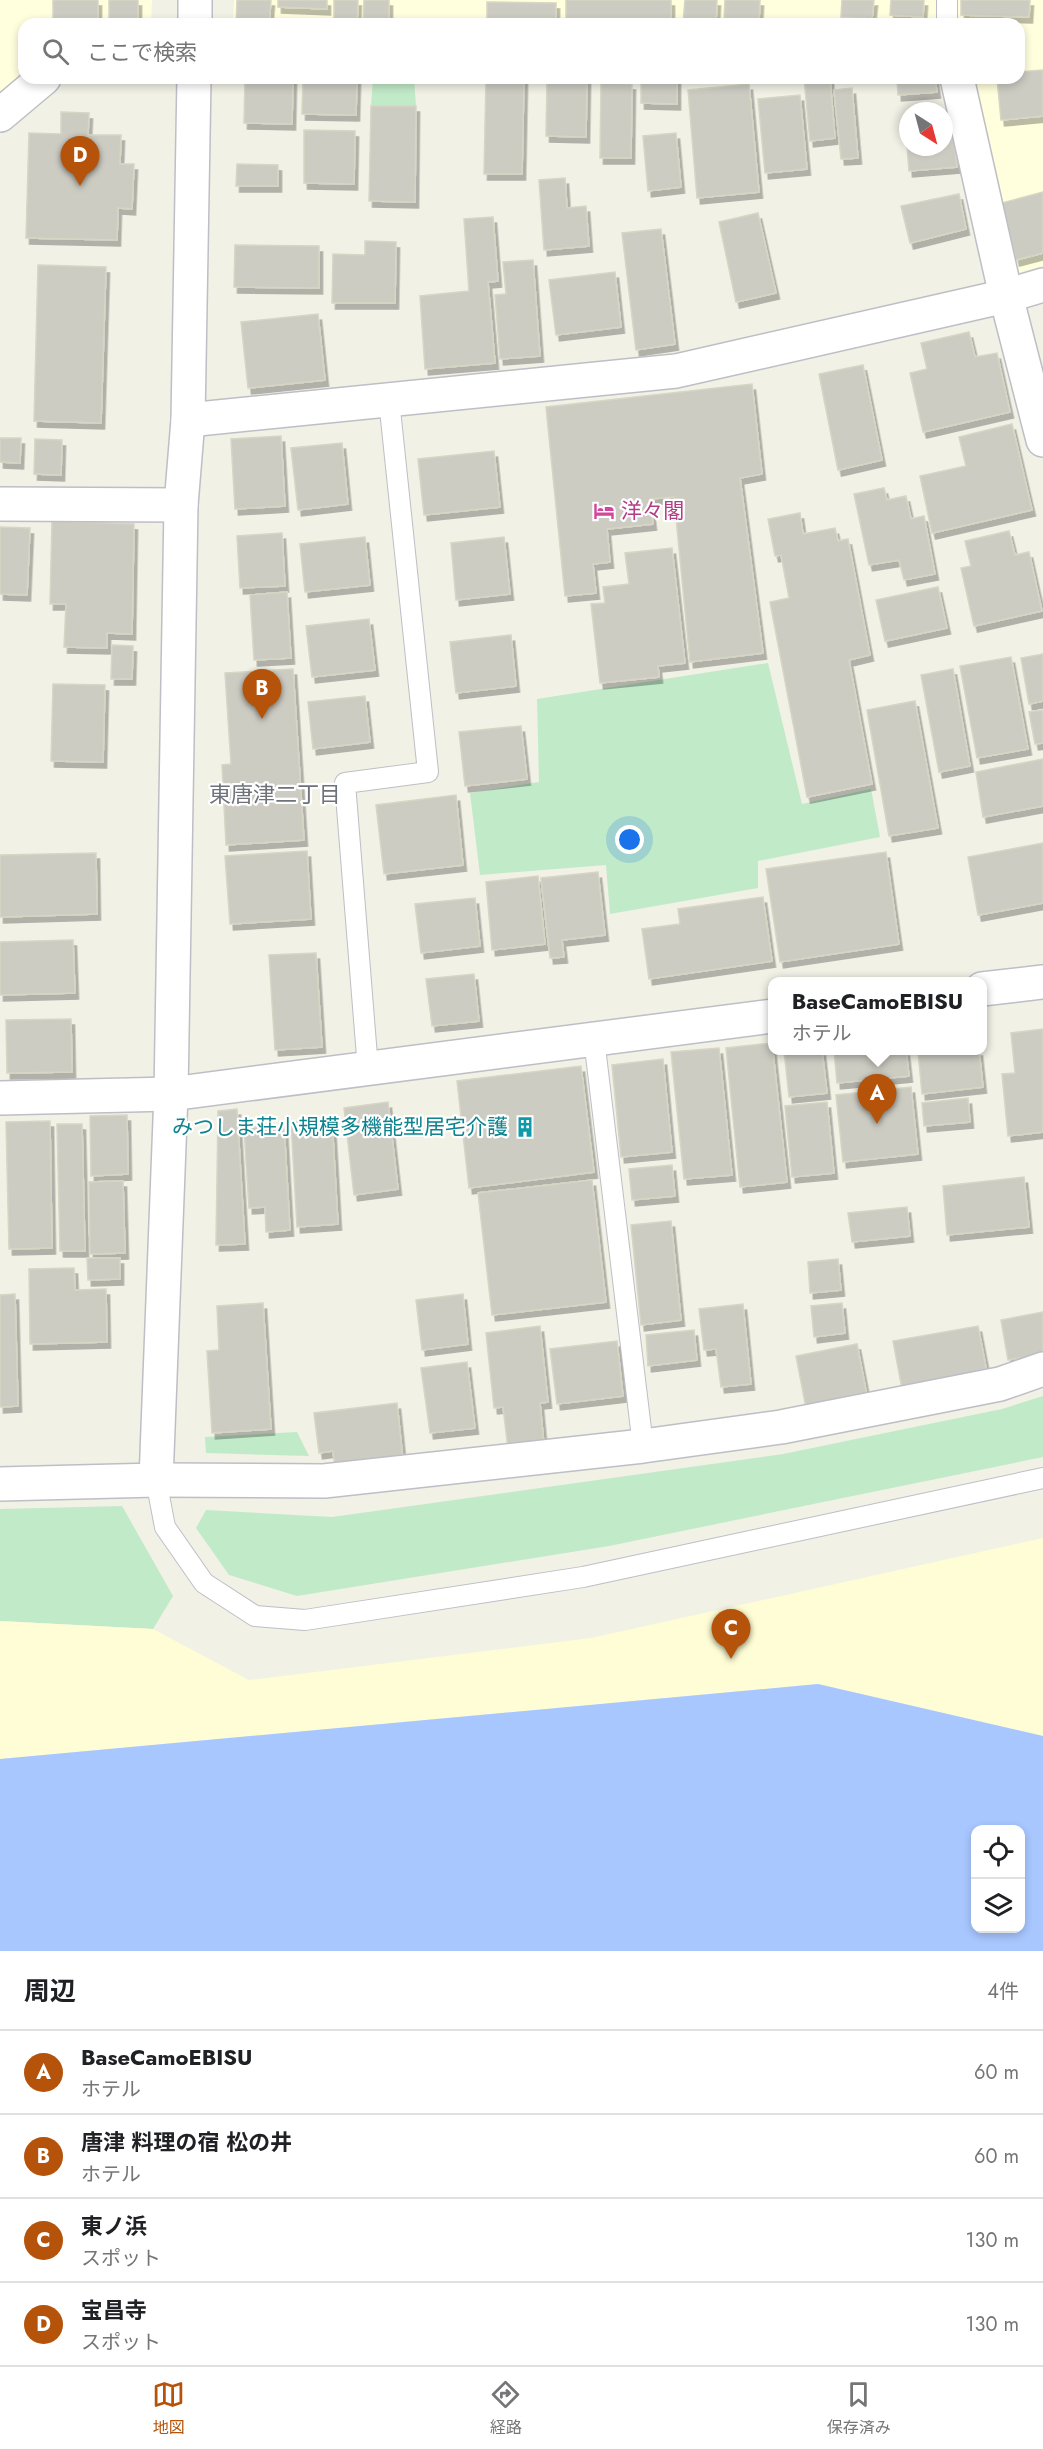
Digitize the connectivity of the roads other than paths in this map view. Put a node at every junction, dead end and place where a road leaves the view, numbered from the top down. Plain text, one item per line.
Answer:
1 (195, 0) edge
2 (947, 0) edge
3 (195, 18) edge
4 (947, 18) edge
5 (37, 84) edge
6 (194, 84) edge
7 (958, 84) edge
8 (0, 115) edge
9 (1043, 285) edge
10 (1006, 296) junction
11 (389, 400) junction
12 (188, 420) junction
13 (1043, 440) edge
14 (0, 504) edge
15 (181, 505) junction
16 (1043, 982) edge
17 (987, 988) edge
18 (768, 1017) edge
19 (594, 1039) junction
20 (368, 1069) junction
21 (171, 1094) junction
22 (0, 1098) edge
23 (1043, 1369) edge
24 (643, 1446) junction
25 (1043, 1478) edge
26 (156, 1480) junction
27 (0, 1484) edge

1 - 3 street
2 - 4 lane
5 - 8 street
6 - 12 street
7 - 10 street
9 - 10 street
10 - 11 street
10 - 13 street
11 - 12 street
11 - 20 lane
12 - 15 street
14 - 15 street
15 - 21 street
16 - 17 street
18 - 19 street
19 - 20 street
19 - 24 lane
20 - 21 street
21 - 22 street
21 - 26 street
23 - 24 street
24 - 26 street
25 - 26 lane
26 - 27 street

